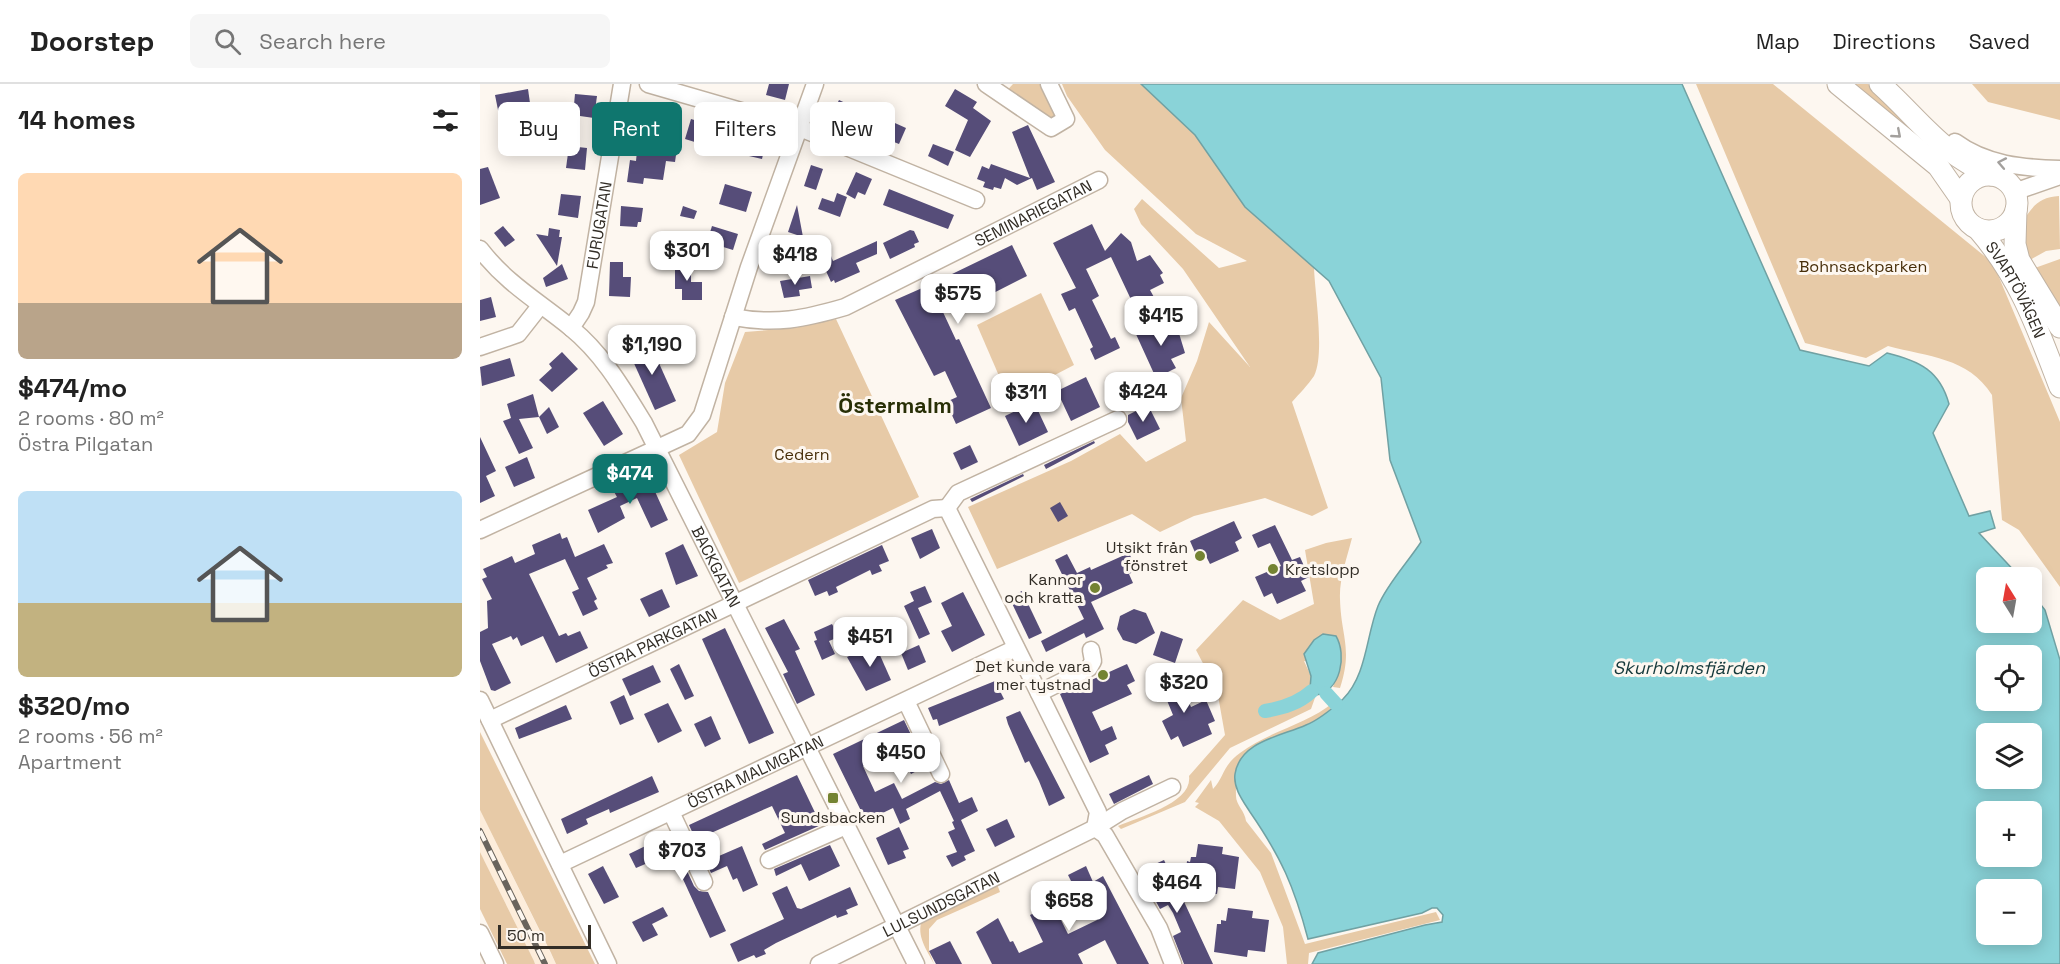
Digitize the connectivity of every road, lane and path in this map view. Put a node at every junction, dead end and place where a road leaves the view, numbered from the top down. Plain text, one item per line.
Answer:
1 (622, 84) edge
2 (648, 84) edge
3 (815, 84) edge
4 (986, 84) edge
5 (1049, 84) edge
6 (1838, 84) edge
7 (1888, 91) edge
8 (800, 128) junction
9 (2060, 169) edge
10 (1992, 176) junction
11 (2060, 176) edge
12 (1099, 180) dead end
13 (1961, 199) junction
14 (976, 200) dead end
15 (2015, 200) junction
16 (1978, 229) junction
17 (480, 249) edge
18 (2013, 263) junction
19 (2027, 286) junction
20 (540, 306) junction
21 (733, 317) junction
22 (571, 327) junction
23 (2060, 327) edge
24 (480, 347) edge
25 (2060, 387) edge
26 (1118, 419) dead end
27 (657, 447) junction
28 (947, 508) junction
29 (480, 530) edge
30 (735, 604) junction
31 (1016, 648) junction
32 (1091, 650) dead end
33 (1039, 693) junction
34 (480, 700) edge
35 (906, 701) junction
36 (490, 720) junction
37 (807, 747) junction
38 (941, 774) dead end
39 (1172, 787) dead end
40 (671, 812) junction
41 (846, 826) junction
42 (1095, 828) junction
43 (770, 860) dead end
44 (560, 864) junction
45 (704, 882) dead end
46 (896, 926) junction
47 (480, 933) edge
48 (495, 964) edge
49 (608, 964) edge
50 (819, 964) edge
51 (915, 964) edge
52 (1173, 964) edge

1 - 22 street, FURUGATAN
2 - 8 street
3 - 8 street
4 - 5 street
6 -> 13 main road
9 -> 7 street
7 - 10 main road
8 - 14 street
8 - 21 street
10 - 13 main road
10 - 15 main road
11 - 15 street
12 - 21 street, SEMINARIEGATAN
13 - 16 main road
15 - 16 main road
15 - 18 main road, SVARTÖVÄGEN
16 - 18 main road, SVARTÖVÄGEN
17 - 20 street, BACKGATAN
18 - 19 main road, SVARTÖVÄGEN
19 - 23 main road, SVARTÖVÄGEN
19 - 25 main road, SVARTÖVÄGEN
20 - 22 street, BACKGATAN
20 - 24 street
21 - 27 street
22 - 27 street, BACKGATAN
26 - 28 street
27 - 29 street
27 - 30 street, BACKGATAN
28 - 30 street, ÖSTRA PARKGATAN
28 - 31 street
30 - 36 street, ÖSTRA PARKGATAN
30 - 37 street, BACKGATAN
31 - 33 street
31 - 35 street, ÖSTRA MALMGATAN
32 - 33 street
33 - 42 street
34 - 36 street
35 - 37 street, ÖSTRA MALMGATAN
35 - 38 street
36 - 44 street
37 - 40 street, ÖSTRA MALMGATAN
37 - 41 street, BACKGATAN
39 - 42 street, LULSUNDSGATAN
40 - 44 street, ÖSTRA MALMGATAN
40 - 45 street
41 - 43 street
41 - 46 street, BACKGATAN
42 - 46 street, LULSUNDSGATAN
42 - 52 street
44 - 49 street
46 - 50 street, LULSUNDSGATAN
46 - 51 street
47 - 48 street

